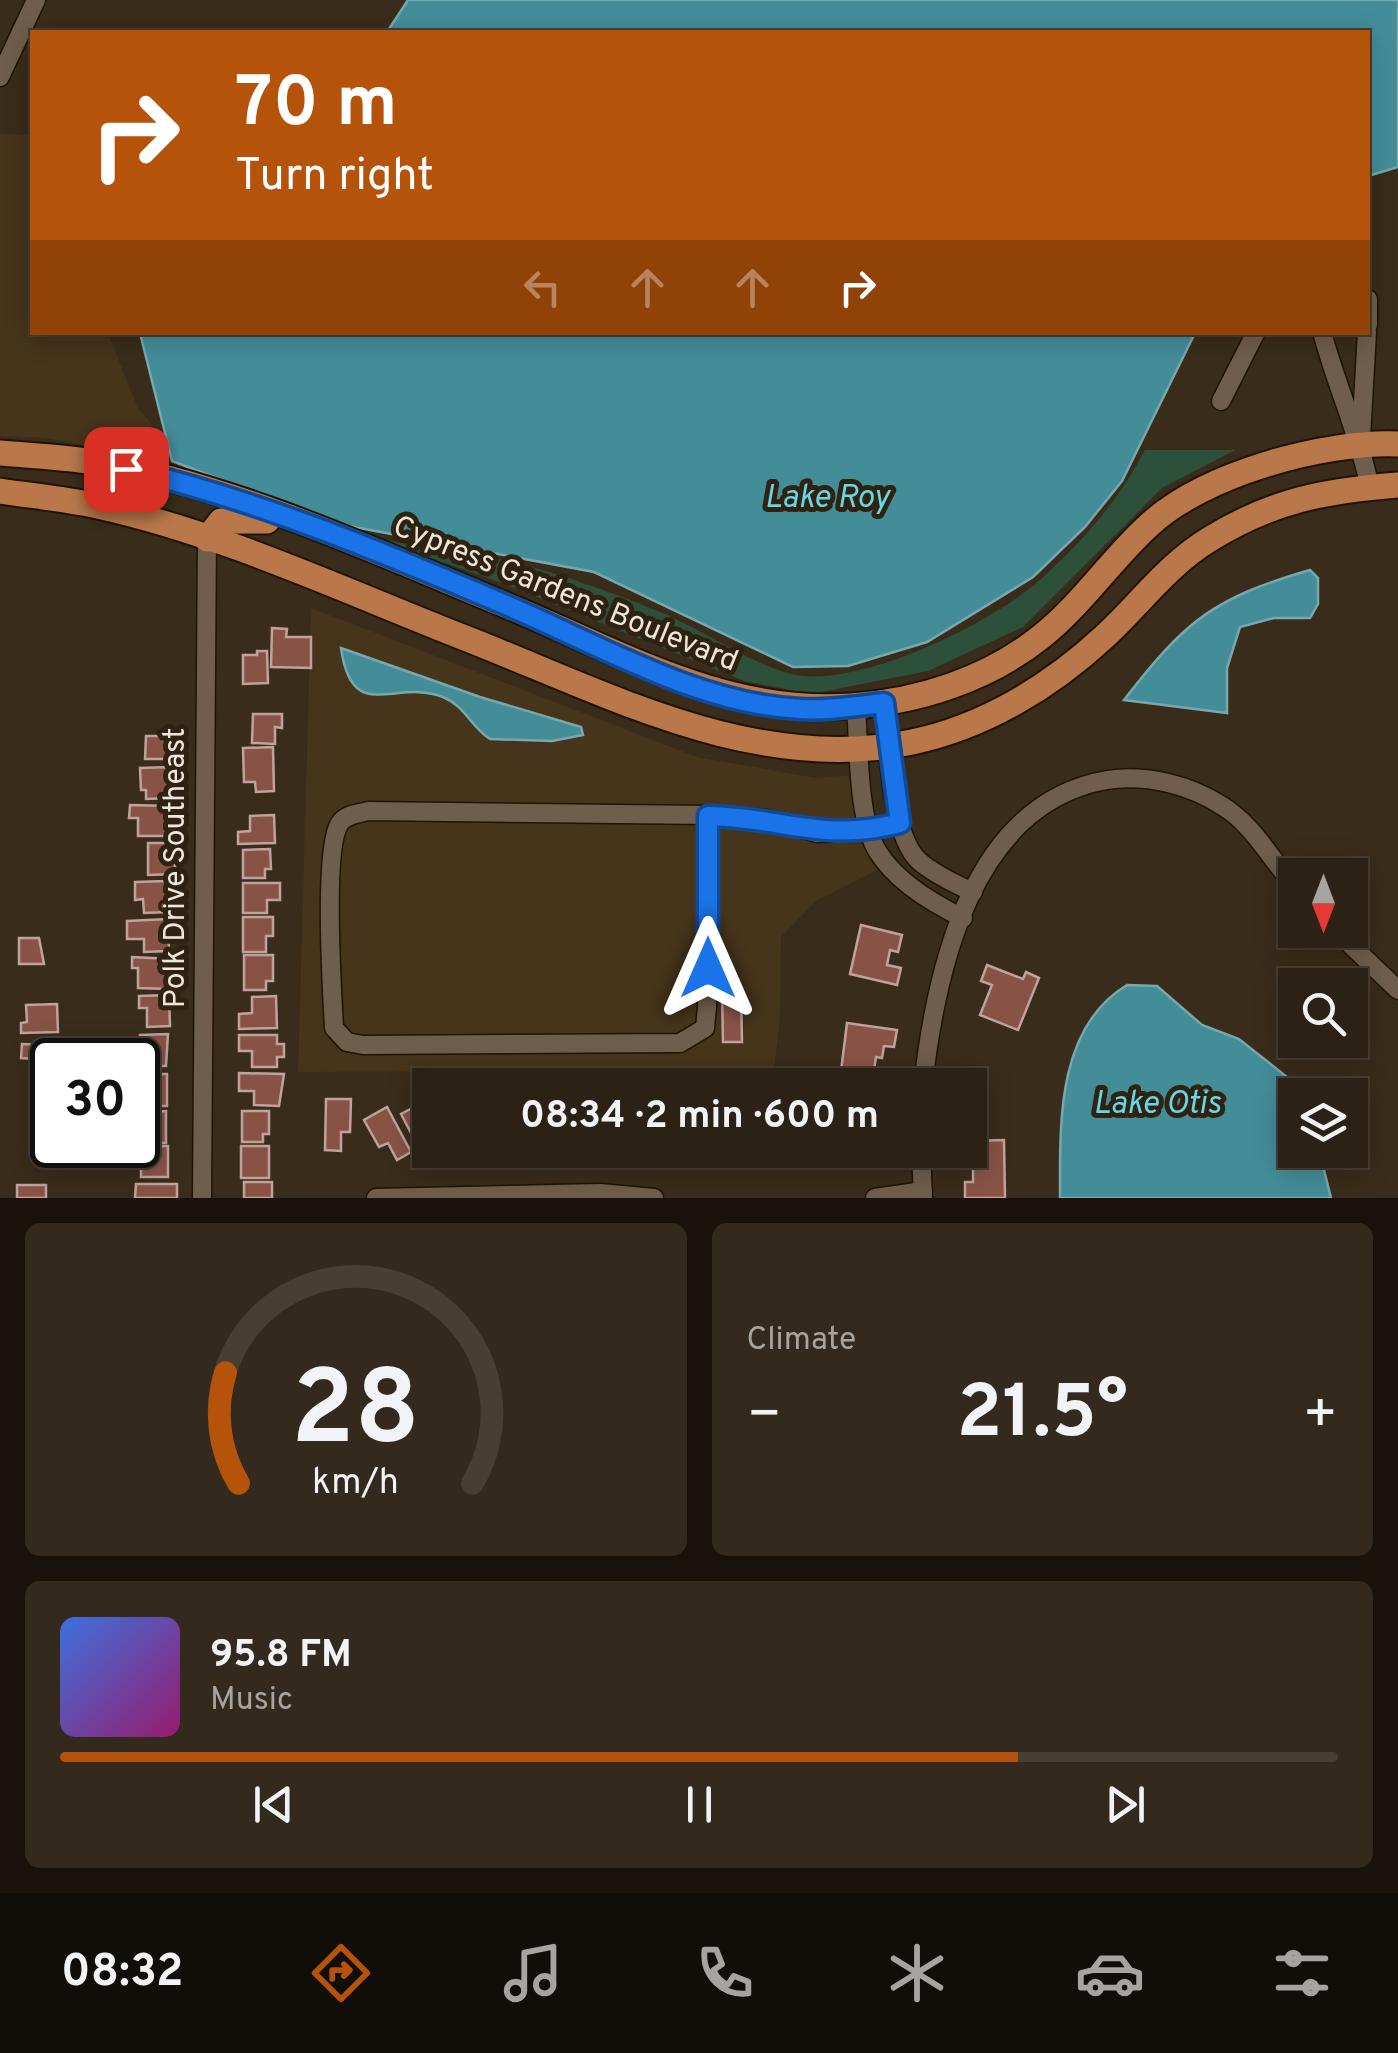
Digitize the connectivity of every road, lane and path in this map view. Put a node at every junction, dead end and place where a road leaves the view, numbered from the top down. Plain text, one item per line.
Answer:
1 (36, 0) edge
2 (0, 77) edge
3 (1255, 335) edge
4 (1323, 335) edge
5 (1367, 335) edge
6 (1222, 401) dead end
7 (1361, 444) junction
8 (1398, 444) edge
9 (0, 453) edge
10 (1398, 486) edge
11 (1370, 488) junction
12 (0, 491) edge
13 (311, 528) junction
14 (207, 539) junction
15 (884, 703) junction
16 (856, 706) junction
17 (888, 745) junction
18 (860, 748) junction
19 (708, 816) junction
20 (900, 823) junction
21 (871, 831) junction
22 (1278, 864) edge
23 (973, 892) junction
24 (963, 918) junction
25 (1354, 948) edge
26 (1398, 990) edge
27 (925, 1068) edge
28 (922, 1168) edge
29 (923, 1194) edge
30 (202, 1198) edge
31 (376, 1198) edge
32 (654, 1198) edge
33 (874, 1198) edge

1 - 2 street
3 - 6 street
4 - 7 street
5 - 7 street
7 - 8 main road, Cypress Gardens Boulevard
7 - 11 street
7 - 15 main road, Cypress Gardens Boulevard
9 - 13 main road, Cypress Gardens Boulevard
10 - 11 main road
11 - 17 main road
12 - 14 main road
13 - 14 main road
13 - 16 main road, Cypress Gardens Boulevard
14 - 18 main road
14 - 30 street, Polk Drive Southeast
15 - 16 main road, Cypress Gardens Boulevard
15 - 17 street
16 - 18 street
17 - 18 main road
17 - 20 street
18 - 21 street
19 - 19 street
19 - 21 street
20 - 21 street
20 - 23 street
21 - 24 street
22 - 23 street
23 - 24 street
24 - 27 street
25 - 26 street
28 - 29 street
29 - 33 street
31 - 32 street

